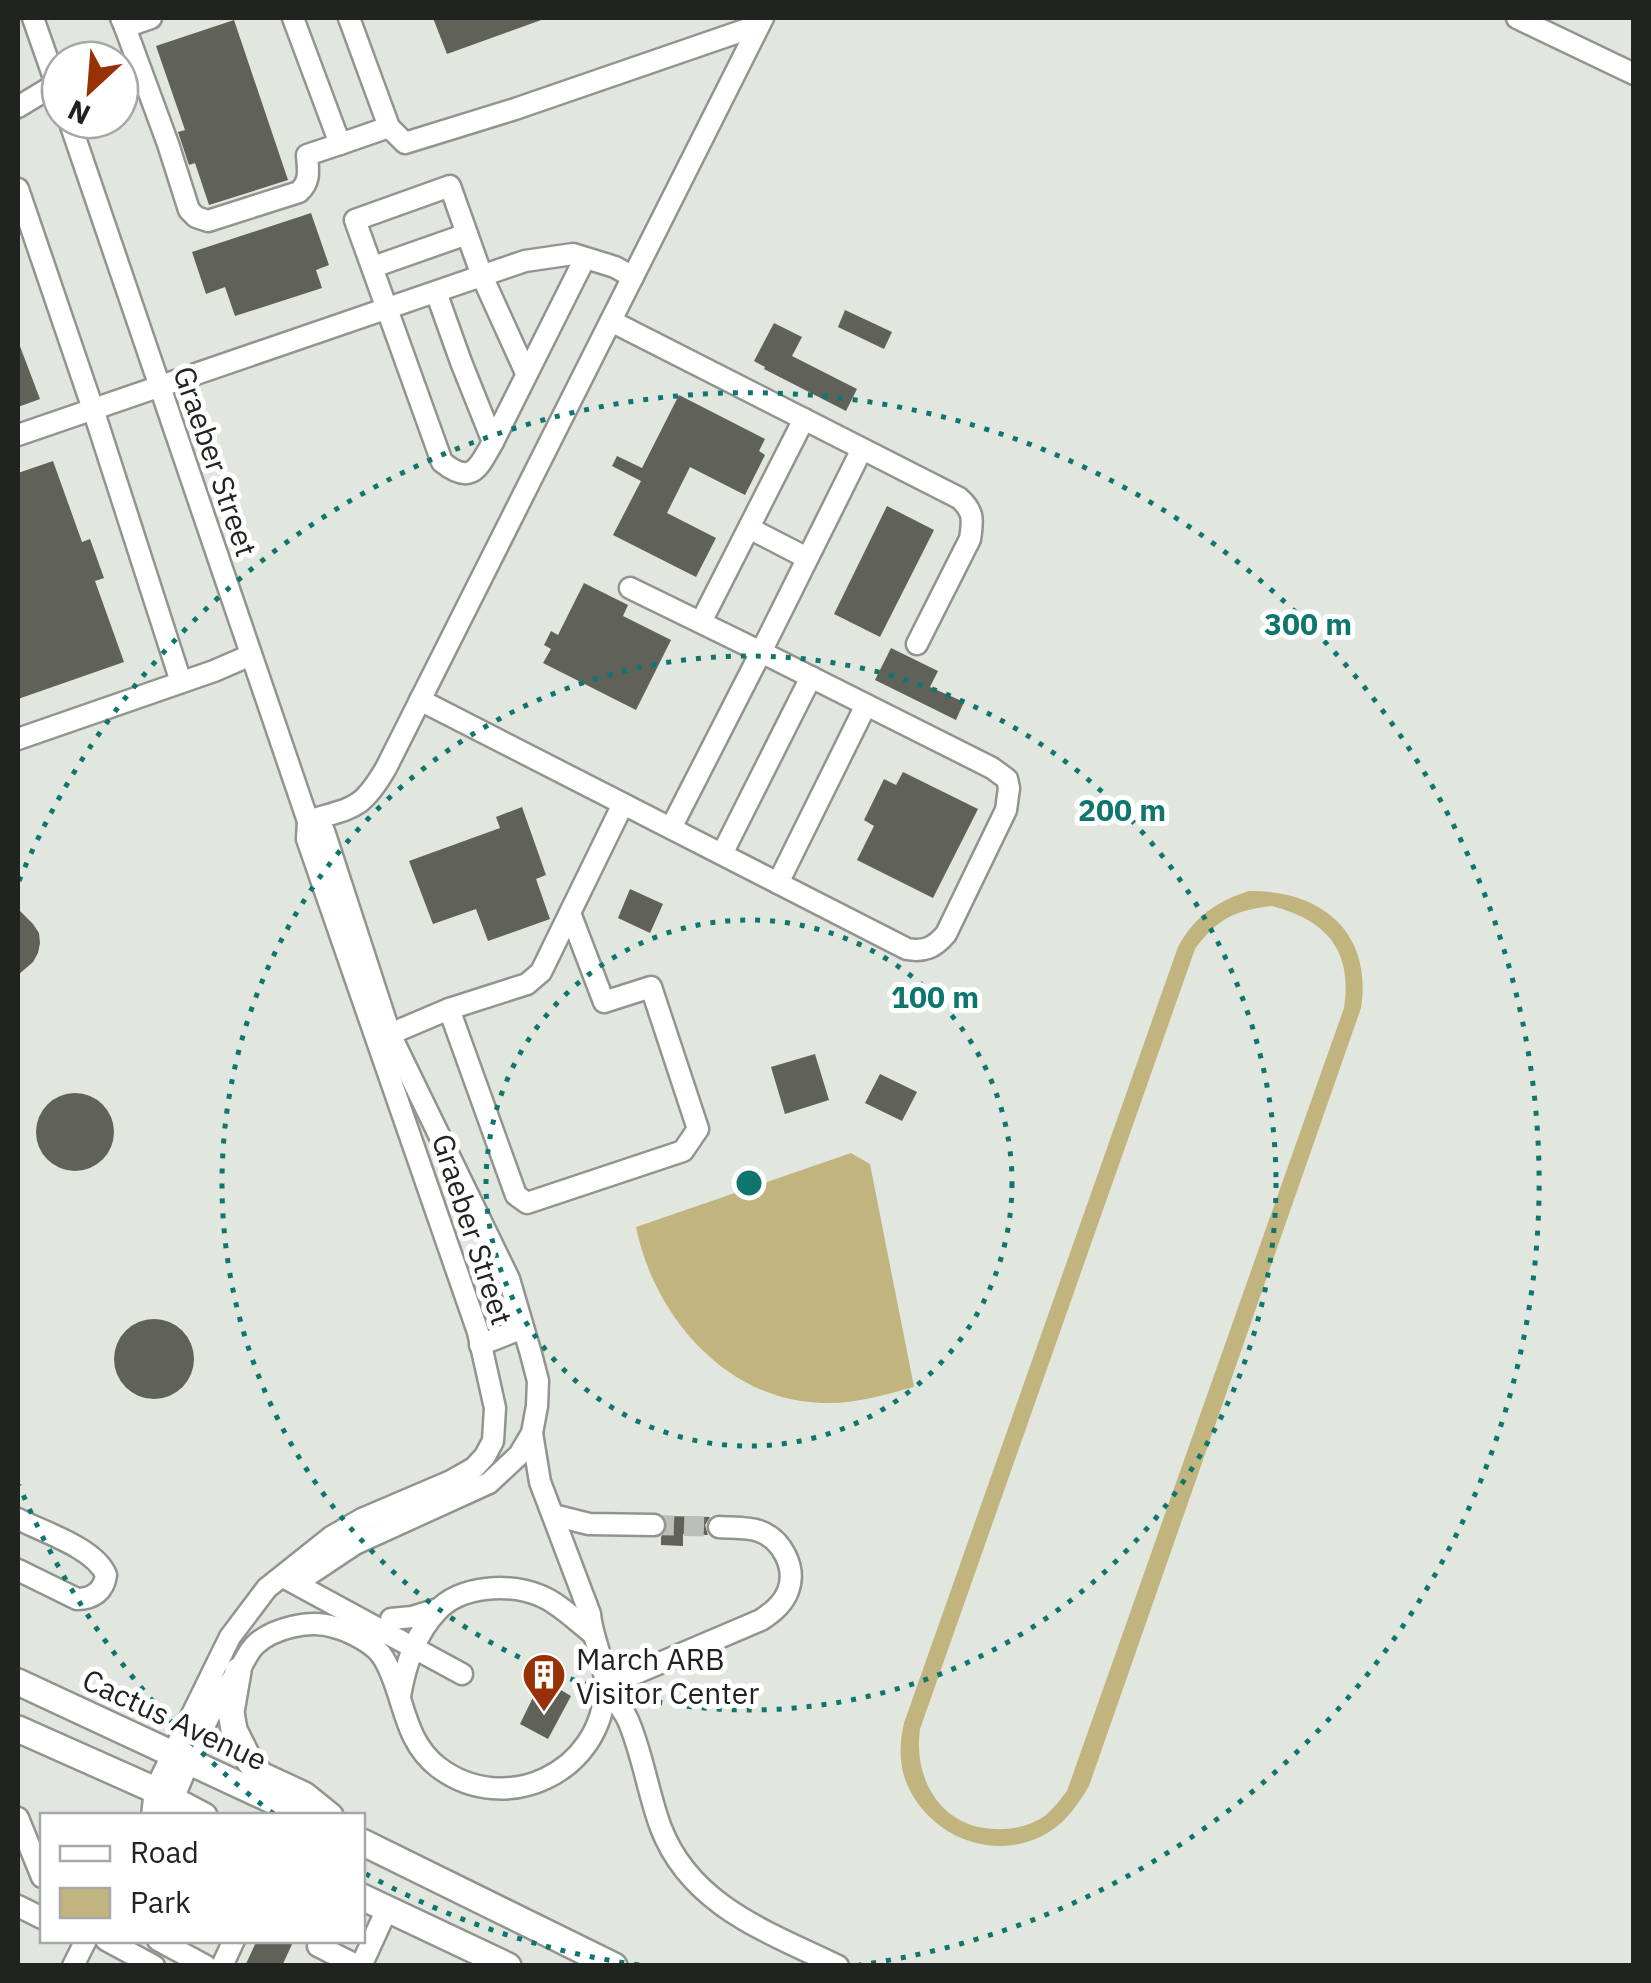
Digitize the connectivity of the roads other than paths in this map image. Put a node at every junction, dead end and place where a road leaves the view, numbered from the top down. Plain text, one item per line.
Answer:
1 (151, 18) edge
2 (292, 18) edge
3 (348, 18) edge
4 (1518, 18) edge
5 (123, 22) edge
6 (761, 22) edge
7 (1634, 74) edge
8 (388, 128) junction
9 (75, 140) edge
10 (340, 144) junction
11 (18, 189) edge
12 (467, 234) junction
13 (585, 258) junction
14 (373, 267) junction
15 (482, 276) junction
16 (633, 277) junction
17 (436, 292) junction
18 (388, 308) junction
19 (611, 321) junction
20 (526, 373) junction
21 (160, 388) junction
22 (94, 409) junction
23 (804, 419) junction
24 (18, 435) edge
25 (493, 442) junction
26 (862, 448) junction
27 (749, 528) junction
28 (808, 558) junction
29 (630, 588) dead end
30 (701, 622) junction
31 (917, 644) dead end
32 (761, 652) junction
33 (251, 655) junction
34 (812, 677) junction
35 (181, 682) junction
36 (420, 700) junction
37 (866, 705) junction
38 (18, 738) edge
39 (623, 804) junction
40 (308, 820) junction
41 (671, 828) junction
42 (722, 854) junction
43 (778, 883) junction
44 (570, 913) junction
45 (450, 1009) junction
46 (390, 1034) junction
47 (524, 1328) junction
48 (480, 1345) junction
49 (532, 1433) junction
50 (553, 1515) junction
51 (18, 1520) edge
52 (654, 1525) tunnel mouth
53 (719, 1527) tunnel mouth
54 (18, 1570) edge
55 (293, 1573) junction
56 (438, 1609) junction
57 (384, 1624) junction
58 (334, 1626) junction
59 (592, 1632) junction
60 (418, 1642) junction
61 (465, 1669) dead end
62 (238, 1671) junction
63 (18, 1682) edge
64 (606, 1686) junction
65 (399, 1698) junction
66 (18, 1729) edge
67 (182, 1757) junction
68 (158, 1804) edge
69 (192, 1813) edge
70 (300, 1813) edge
71 (326, 1813) edge
72 (18, 1818) edge
73 (365, 1843) edge
74 (40, 1872) edge
75 (365, 1898) edge
76 (387, 1909) junction
77 (84, 1943) edge
78 (112, 1943) edge
79 (164, 1943) edge
80 (233, 1943) edge
81 (311, 1951) edge
82 (73, 1966) edge
83 (154, 1966) edge
84 (206, 1966) edge
85 (222, 1966) edge
86 (360, 1966) edge
87 (508, 1966) edge
88 (614, 1966) edge
89 (838, 1966) edge

1 - 5 street
2 - 10 street
3 - 8 street
4 - 7 street
5 - 10 street
6 - 8 street
6 - 16 street
8 - 10 street
9 - 21 street, Graeber Street
11 - 22 street
12 - 14 street
12 - 14 street
12 - 15 street
13 - 15 street
13 - 16 street
13 - 20 street
14 - 18 street
15 - 17 street
15 - 20 street
16 - 19 street
17 - 18 street
17 - 25 street
18 - 21 street
18 - 25 street
19 - 23 street
19 - 36 street
20 - 25 street
21 - 22 street
21 - 33 street, Graeber Street
22 - 24 street
22 - 35 street
23 - 26 street
23 - 27 street
26 - 28 street
26 - 31 street
27 - 28 street
27 - 30 street
28 - 32 street
29 - 30 street
30 - 32 street
32 - 34 street
32 - 41 street
33 - 35 street
33 - 40 street, Graeber Street
34 - 37 street
34 - 42 street
35 - 38 street
36 - 39 street
36 - 40 street
37 - 43 street
37 - 43 street
39 - 41 street
39 - 44 street
40 - 46 street, Graeber Street
40 - 48 street, Graeber Street
41 - 42 street
42 - 43 street
44 - 45 street
44 - 45 street
45 - 46 street
46 - 47 street, Graeber Street
47 - 48 street
47 - 49 street, Graeber Street
48 - 55 street, Graeber Street
49 - 50 street, Graeber Street
49 - 55 street
50 - 52 street
50 - 59 street, Graeber Street
51 - 54 street
53 - 64 street
55 - 57 street
55 - 67 street
56 - 57 street
56 - 59 street
56 - 60 street
57 - 58 street
57 - 60 street
58 - 62 street
58 - 65 street
59 - 64 street
60 - 61 street
60 - 65 street
62 - 67 street
62 - 71 main road
63 - 67 main road, Cactus Avenue
64 - 65 street
64 - 89 street
66 - 68 main road
67 - 68 street
67 - 70 main road, Cactus Avenue
68 - 69 main road
72 - 74 street
73 - 88 main road
75 - 76 main road
76 - 86 street
76 - 87 main road
77 - 82 street
78 - 83 street
79 - 84 street
80 - 85 street
81 - 86 street

